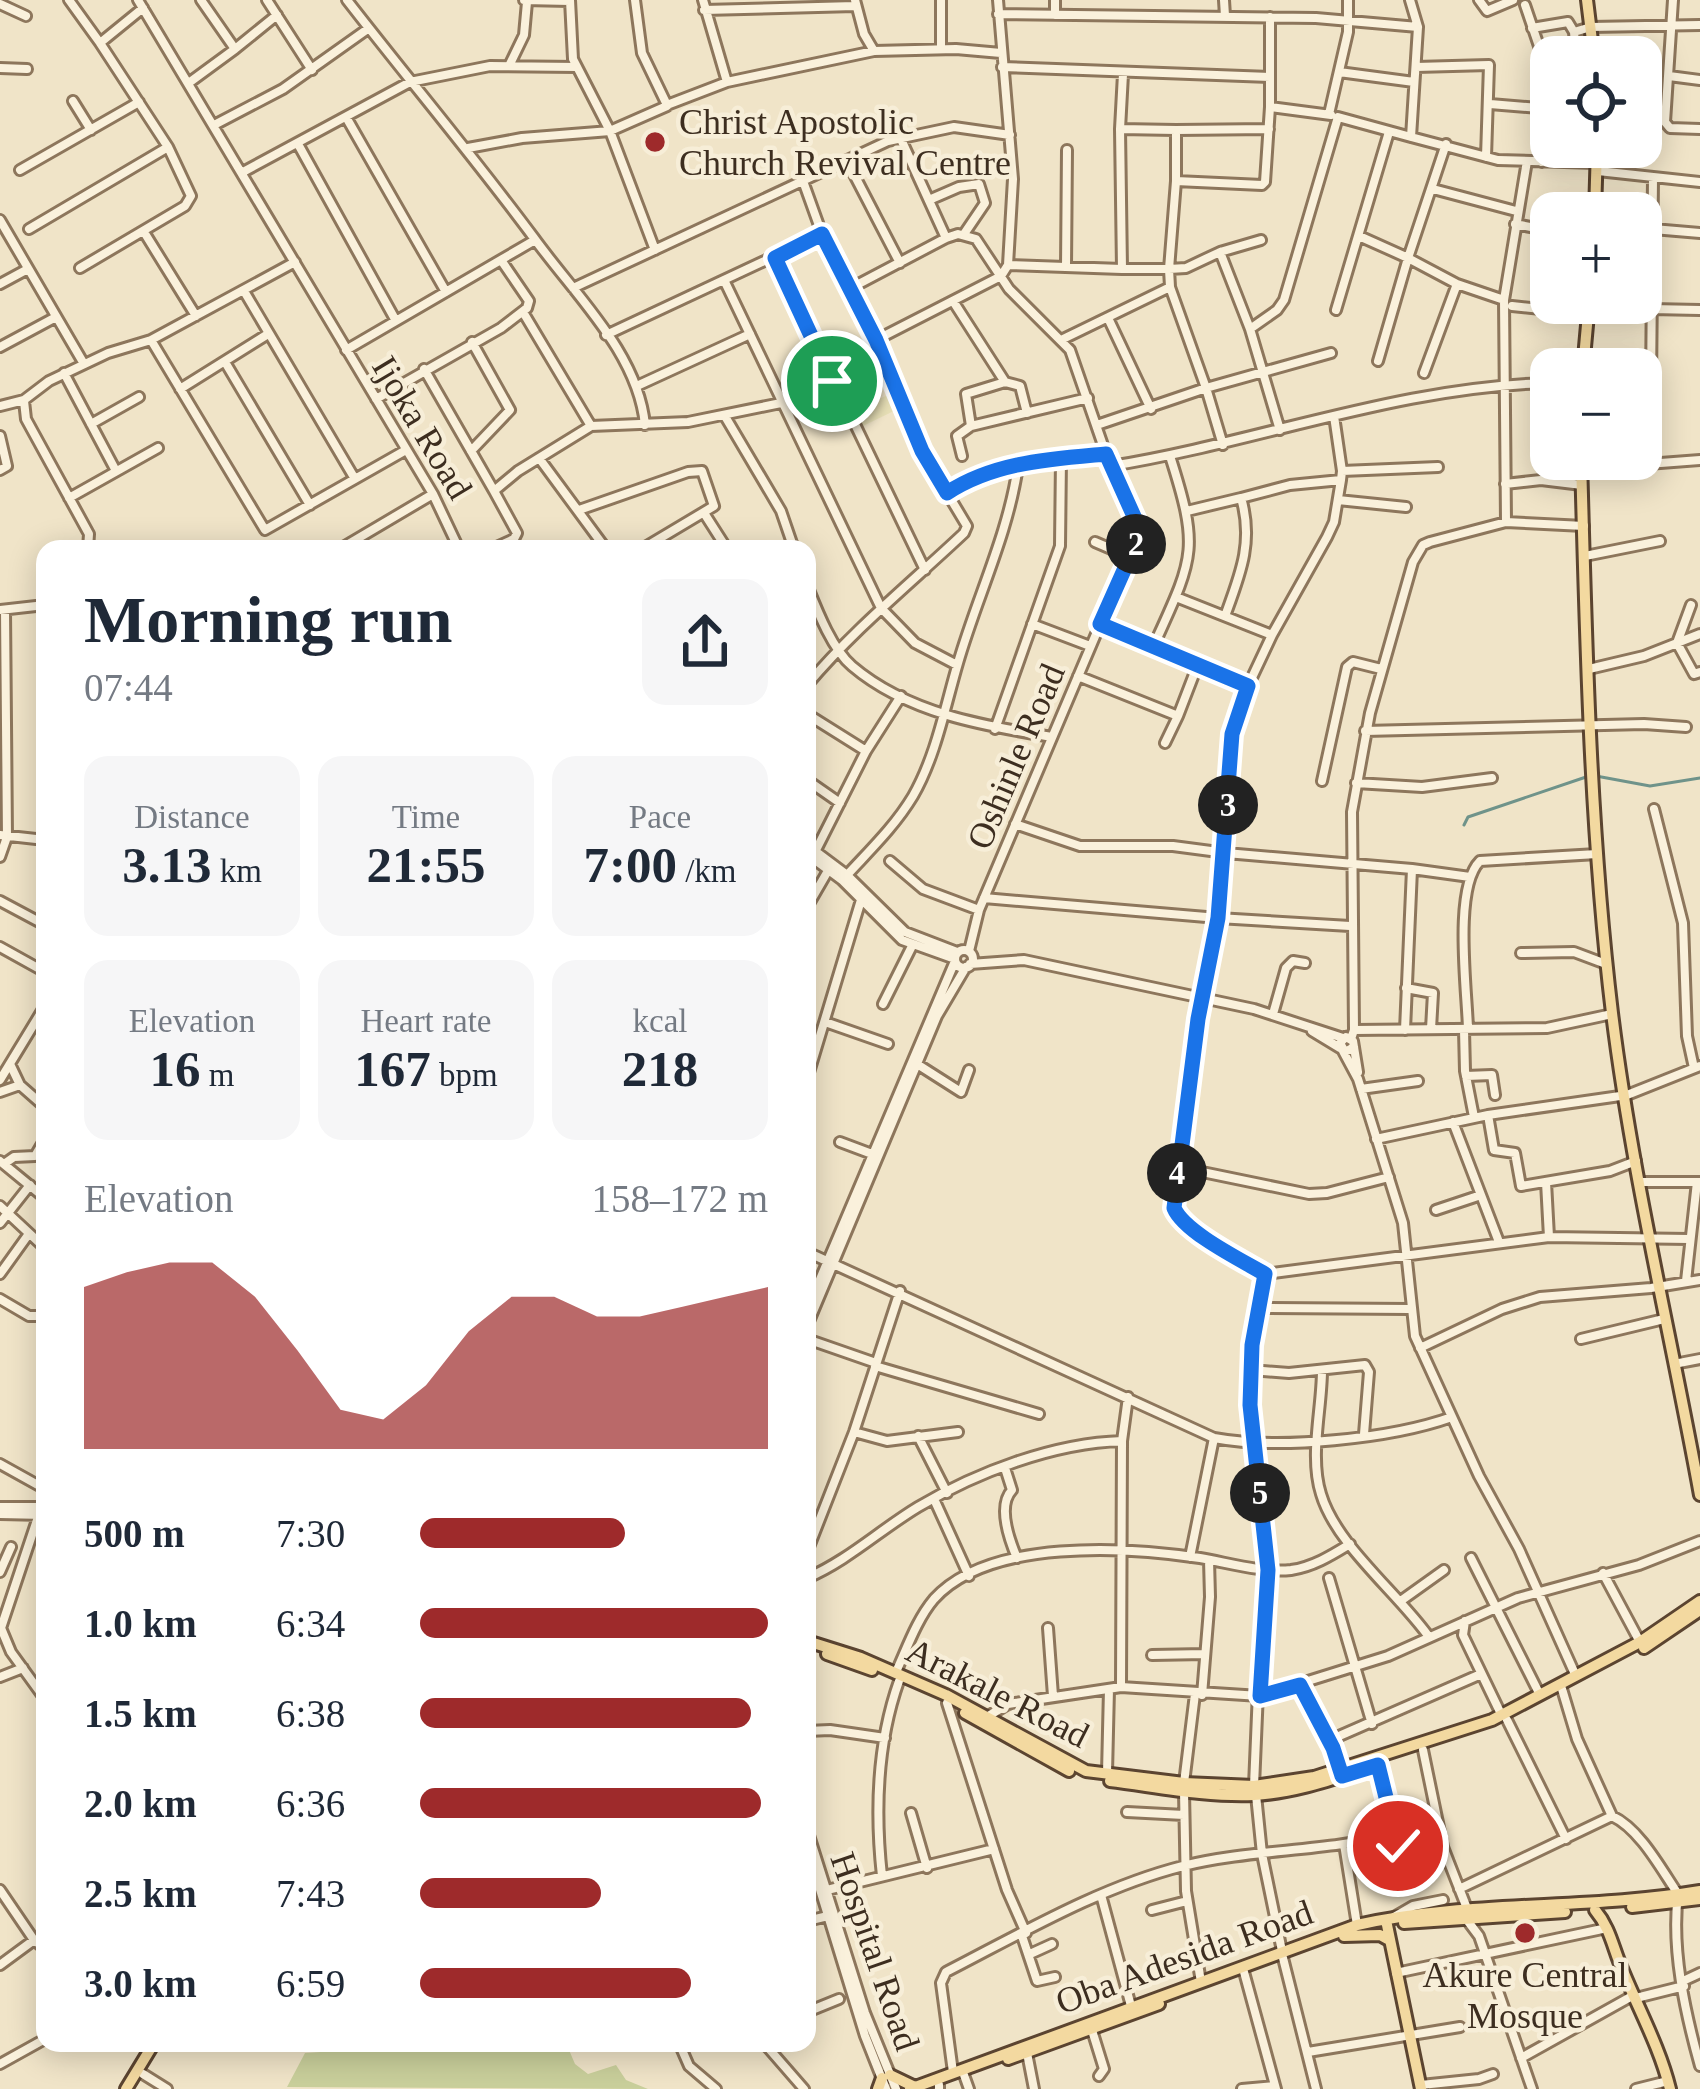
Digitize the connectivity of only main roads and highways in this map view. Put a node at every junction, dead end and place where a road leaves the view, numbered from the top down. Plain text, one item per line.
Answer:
1 (1588, 0) edge
2 (1593, 36) edge
3 (1582, 480) edge
4 (1700, 1496) edge
5 (1700, 1605) edge
6 (1676, 1623) junction
7 (816, 1648) edge
8 (897, 1677) junction
9 (983, 1718) junction
10 (1505, 1718) junction
11 (1341, 1773) junction
12 (1184, 1787) junction
13 (1700, 1895) edge
14 (1672, 1902) junction
15 (1618, 1908) junction
16 (1595, 1910) junction
17 (1467, 1916) junction
18 (1609, 1927) junction
19 (1390, 1930) junction
20 (1283, 1955) junction
21 (1090, 2025) junction
22 (153, 2052) edge
23 (154, 2052) edge
24 (959, 2074) junction
25 (884, 2083) edge
26 (1669, 2085) edge
27 (1421, 2087) edge
28 (913, 2088) edge
29 (936, 2088) edge
30 (130, 2089) edge

1 - 2 main road
3 - 4 main road
5 - 6 main road, Arakale Road
6 - 10 main road, Arakale Road
6 - 10 main road, Arakale Road
7 - 8 main road, Arakale Road
8 - 9 main road, Arakale Road
8 - 9 main road, Arakale Road
9 - 12 main road, Arakale Road
9 - 12 main road, Arakale Road
10 - 11 main road, Arakale Road
10 - 11 main road, Arakale Road
11 - 12 main road, Arakale Road
13 - 14 main road, Oba Adesida Road
14 - 15 main road
14 - 17 main road, Oba Adesida Road
15 - 16 main road
15 - 18 main road
16 - 17 main road
16 - 18 main road
17 - 19 main road, Oba Adesida Road
17 - 19 main road
18 - 26 main road
19 - 20 main road, Oba Adesida Road
19 - 20 main road, Oba Adesida Road
19 - 27 main road
20 - 21 main road, Oba Adesida Road
20 - 21 main road, Oba Adesida Road
21 - 24 main road, Oba Adesida Road
21 - 24 main road, Oba Adesida Road
22 - 30 main road
23 - 30 main road
24 - 28 main road, Oba Adesida Road
24 - 29 main road, Oba Adesida Road
25 - 28 main road

